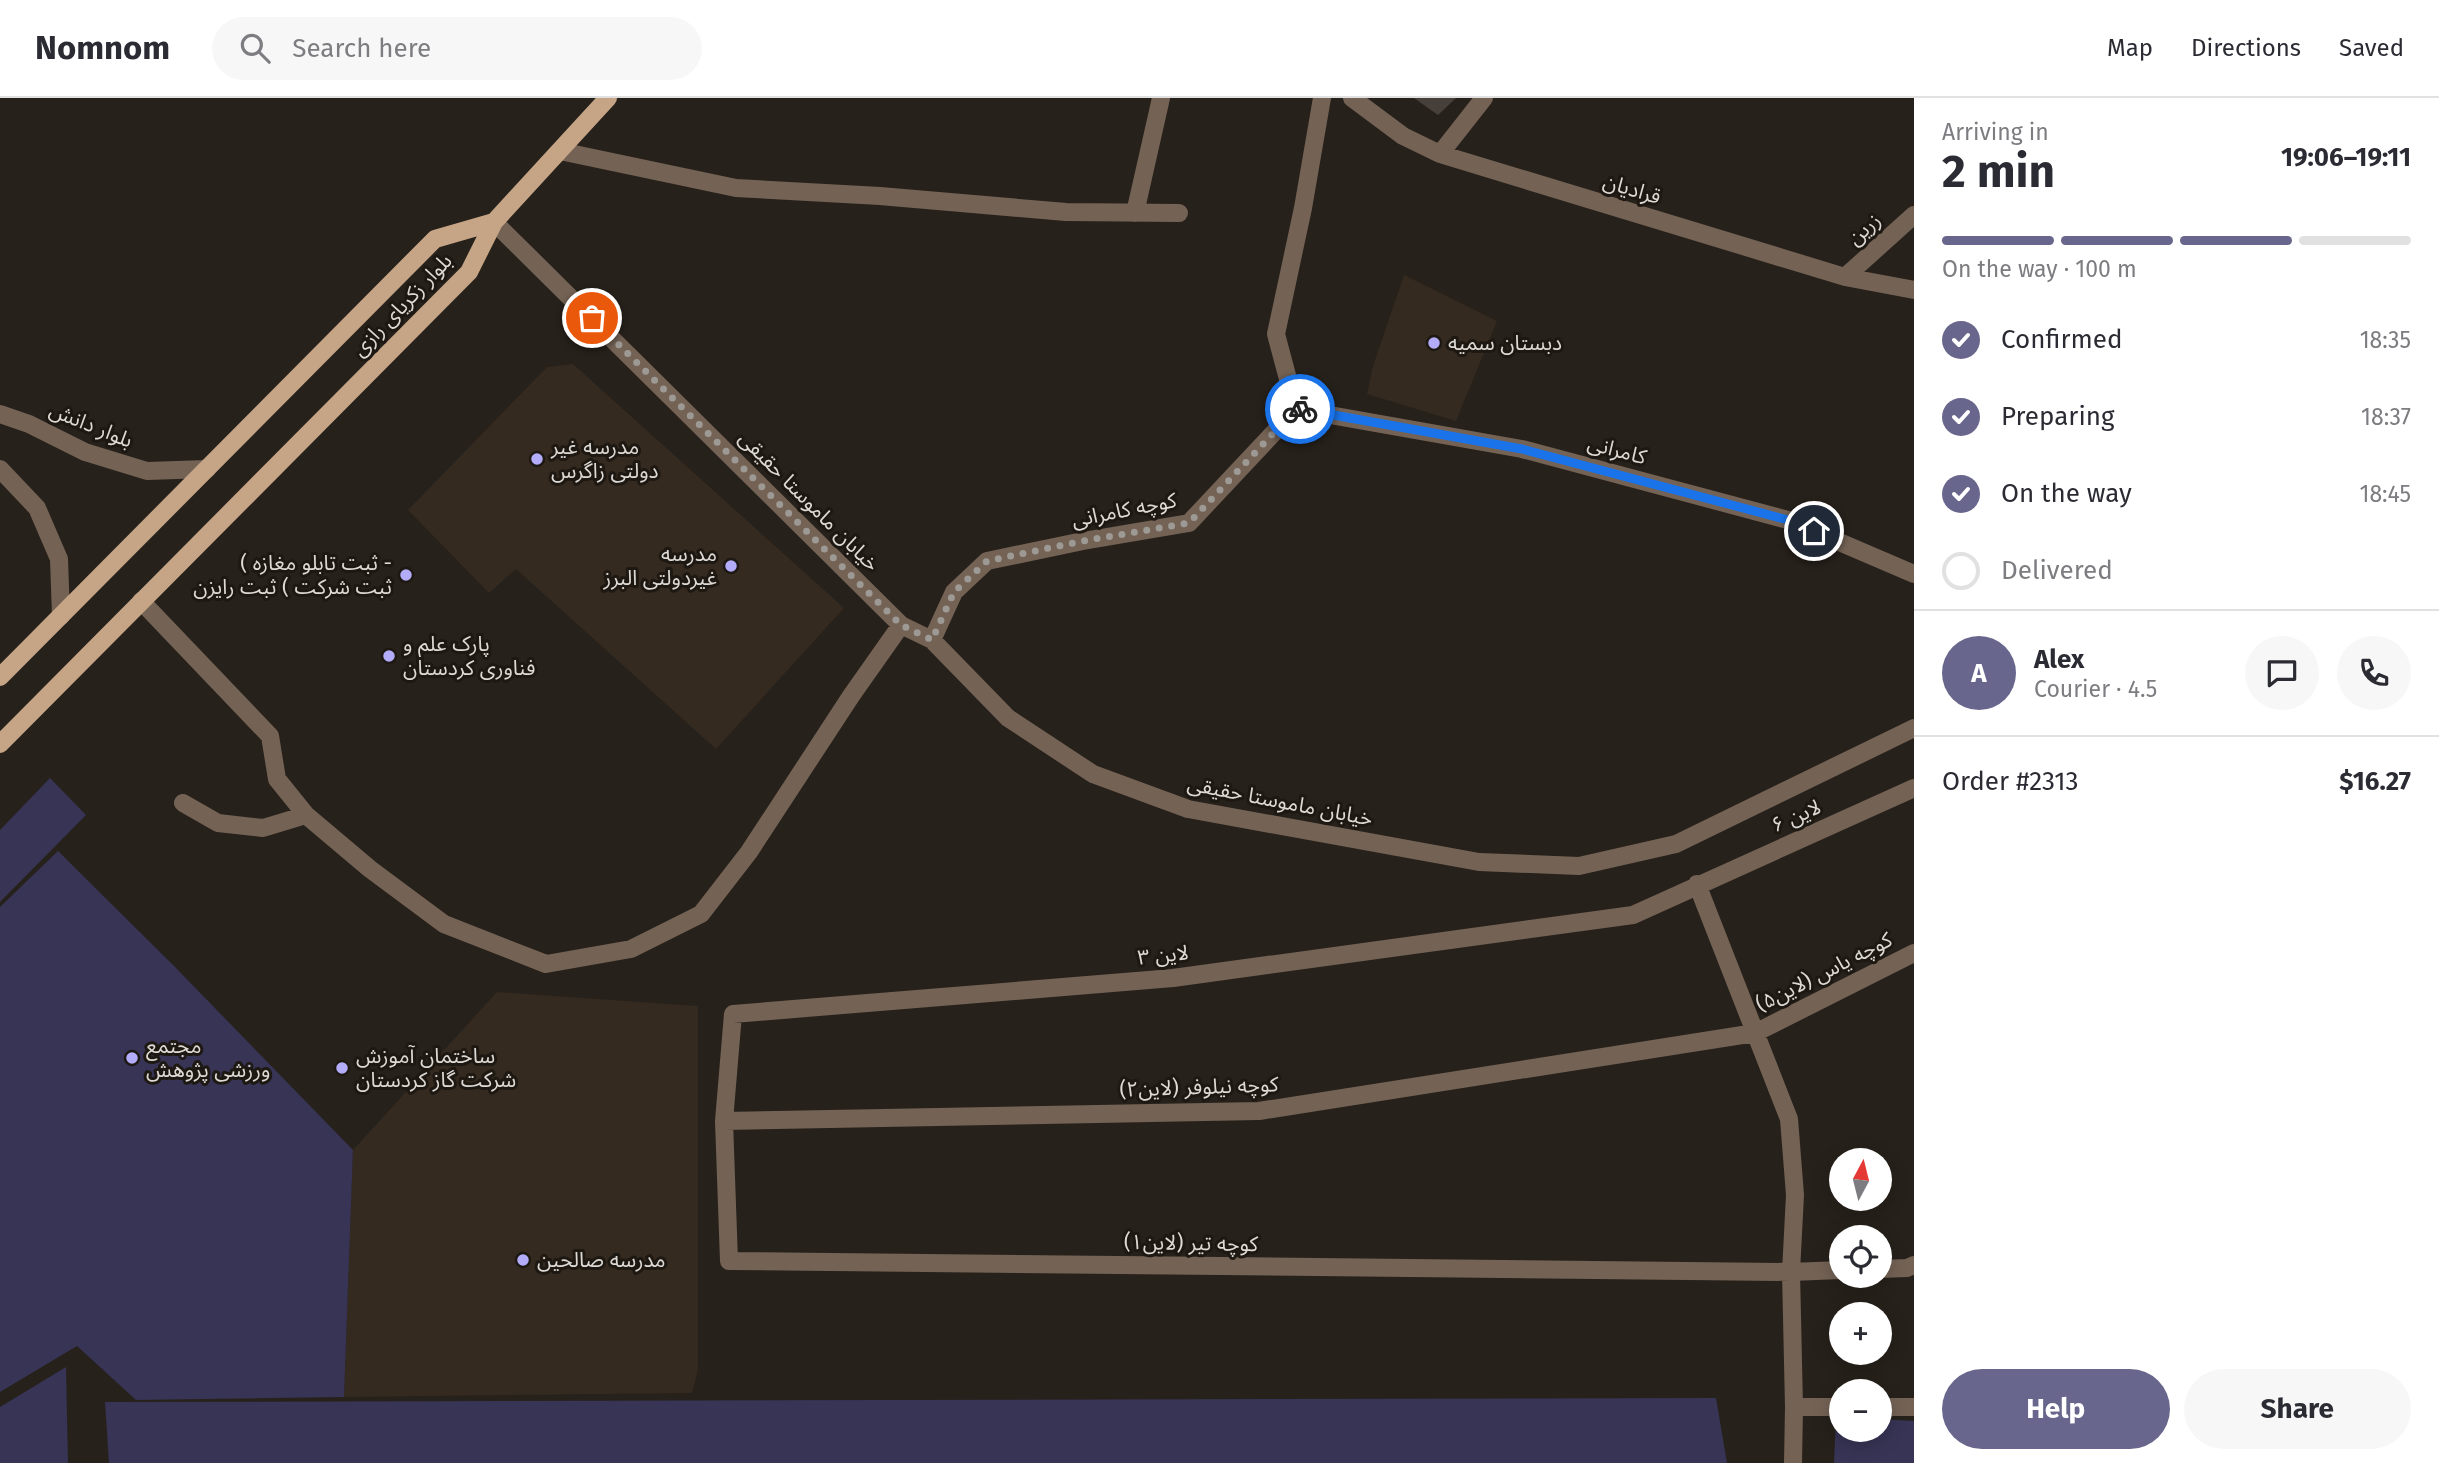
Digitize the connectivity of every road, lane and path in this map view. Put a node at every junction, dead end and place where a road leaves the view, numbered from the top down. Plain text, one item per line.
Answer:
1 (608, 98) edge
2 (1161, 98) edge
3 (1322, 98) edge
4 (1352, 98) edge
5 (1484, 98) edge
6 (560, 151) junction
7 (1440, 154) junction
8 (1135, 213) junction
9 (1179, 213) dead end
10 (1914, 215) edge
11 (494, 222) junction
12 (1845, 277) junction
13 (1914, 290) edge
14 (1296, 409) junction
15 (0, 414) edge
16 (207, 468) junction
17 (0, 469) edge
18 (1914, 575) edge
19 (141, 601) junction
20 (61, 616) junction
21 (901, 625) junction
22 (932, 640) junction
23 (0, 677) edge
24 (1914, 728) edge
25 (0, 744) edge
26 (1914, 788) edge
27 (183, 803) dead end
28 (306, 815) junction
29 (1697, 884) junction
30 (1914, 953) edge
31 (1755, 1033) junction
32 (724, 1121) junction
33 (1914, 1265) edge
34 (1892, 1269) edge
35 (1829, 1270) edge
36 (1791, 1272) junction
37 (1794, 1407) junction
38 (1829, 1407) edge
39 (1892, 1407) edge
40 (1914, 1407) edge
41 (1793, 1463) edge

1 - 6 main road
2 - 8 street
3 - 14 street
4 - 7 street, قرادیان
5 - 7 street
6 - 8 street
6 - 11 main road
7 - 12 street, قرادیان
8 - 9 street
10 - 12 street, زرین
11 - 16 main road, بلوار زکریای رازی
11 - 19 main road, بلوار زکریای رازی
11 - 21 street, خیابان ماموستا حقیقی
12 - 13 street, قرادیان
14 - 18 street, کامرانی
14 - 22 street, کوچه کامرانی
15 - 16 street, بلوار دانش
16 - 20 main road, بلوار زکریای رازی
17 - 20 street
19 - 25 main road, بلوار زکریای رازی
19 - 28 street
20 - 23 main road, بلوار زکریای رازی
21 - 22 street, خیابان ماموستا حقیقی
21 - 28 street
22 - 24 street, خیابان ماموستا حقیقی
26 - 29 street, لاین ۶
27 - 28 street
29 - 31 street
29 - 32 street, لاین ۳
30 - 31 street, کوچه یاس (لاین۵)
31 - 32 street, کوچه نیلوفر (لاین۲)
31 - 36 street
32 - 36 street, کوچه تیر (لاین۱)
33 - 34 street
35 - 36 street
36 - 37 street
37 - 38 street
37 - 41 street
39 - 40 street

